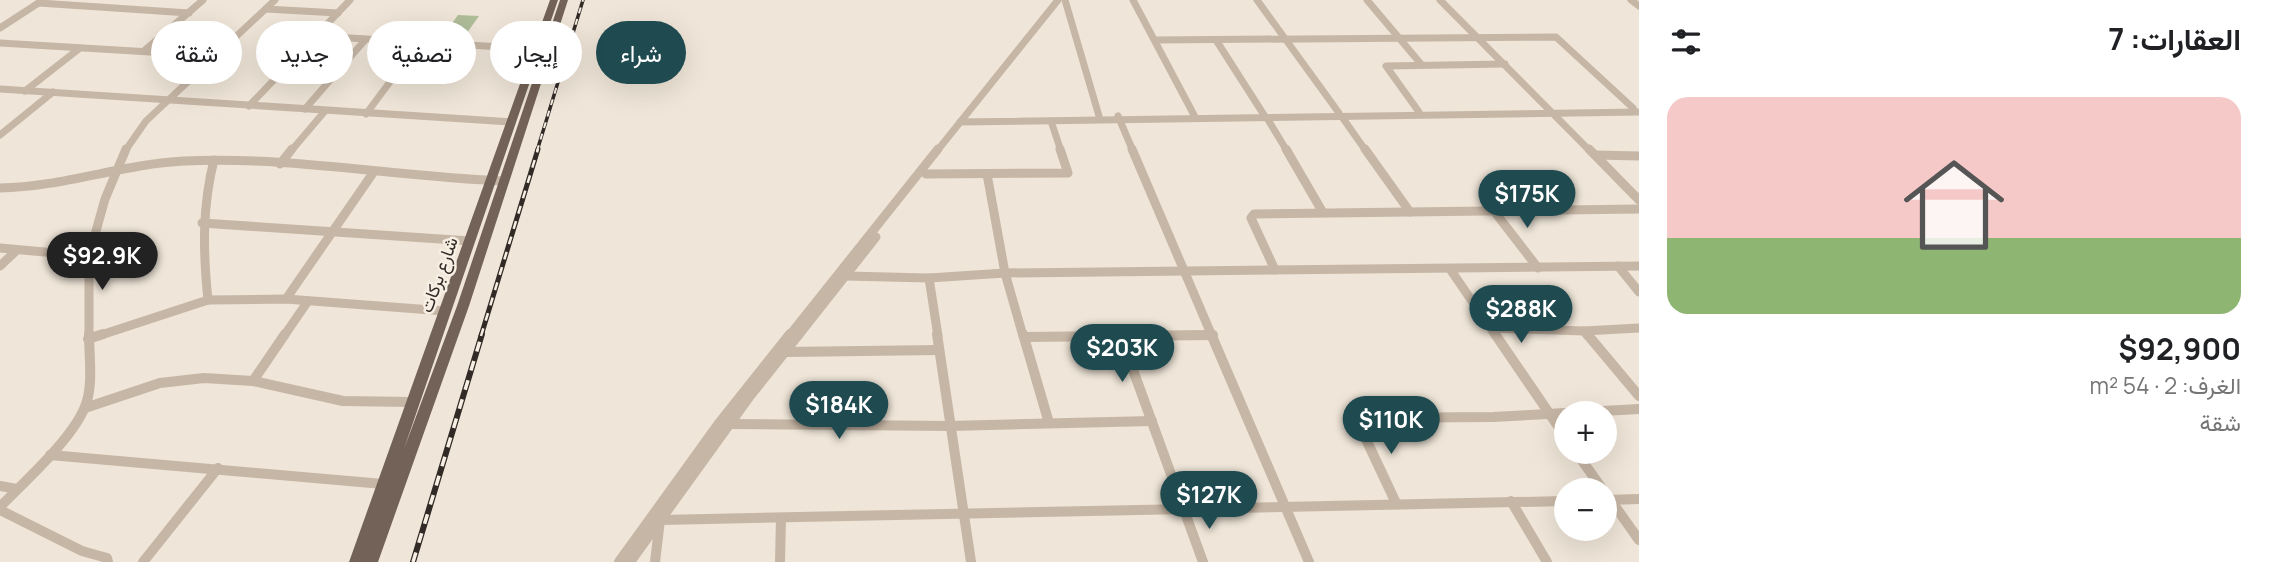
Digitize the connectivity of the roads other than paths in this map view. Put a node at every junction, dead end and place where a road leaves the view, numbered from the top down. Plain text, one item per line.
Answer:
1 (147, 0) edge
2 (204, 0) edge
3 (275, 0) edge
4 (350, 0) edge
5 (554, 0) edge
6 (564, 0) edge
7 (1058, 0) edge
8 (1064, 0) edge
9 (1133, 0) edge
10 (1257, 0) edge
11 (1367, 0) edge
12 (1440, 0) edge
13 (1631, 0) edge
14 (39, 1) edge
15 (1639, 6) edge
16 (266, 9) junction
17 (134, 10) junction
18 (189, 13) junction
19 (338, 13) junction
20 (0, 16) edge
21 (10, 17) junction
22 (331, 21) edge
23 (546, 21) edge
24 (0, 25) edge
25 (242, 32) edge
26 (1477, 36) junction
27 (1398, 37) junction
28 (353, 39) edge
29 (1284, 39) junction
30 (365, 40) joint
31 (1155, 40) junction
32 (1216, 40) junction
33 (0, 43) edge
34 (80, 48) junction
35 (144, 51) junction
36 (151, 51) edge
37 (1421, 64) junction
38 (1504, 64) junction
39 (186, 84) edge
40 (270, 84) edge
41 (388, 84) edge
42 (524, 84) edge
43 (0, 89) edge
44 (25, 91) junction
45 (53, 92) junction
46 (167, 101) junction
47 (249, 106) junction
48 (305, 109) junction
49 (1637, 109) edge
50 (325, 111) junction
51 (1419, 112) junction
52 (1552, 112) junction
53 (366, 114) junction
54 (1194, 115) junction
55 (1340, 115) junction
56 (1099, 116) junction
57 (1265, 116) junction
58 (1119, 118) junction
59 (966, 119) junction
60 (1051, 121) junction
61 (512, 122) junction
62 (0, 135) edge
63 (1595, 155) junction
64 (1639, 156) edge
65 (214, 160) junction
66 (280, 164) junction
67 (115, 172) junction
68 (373, 173) junction
69 (926, 174) junction
70 (987, 174) junction
71 (498, 181) junction
72 (0, 188) edge
73 (1639, 200) edge
74 (1639, 209) edge
75 (1322, 211) junction
76 (1494, 211) junction
77 (1410, 212) junction
78 (202, 223) junction
79 (335, 230) junction
80 (470, 242) junction
81 (0, 248) edge
82 (17, 250) junction
83 (89, 256) junction
84 (0, 266) edge
85 (1618, 266) junction
86 (1639, 266) edge
87 (1538, 268) junction
88 (1450, 269) junction
89 (1186, 271) junction
90 (1275, 271) junction
91 (1005, 274) junction
92 (846, 276) junction
93 (929, 278) junction
94 (1639, 292) edge
95 (286, 299) junction
96 (208, 300) junction
97 (308, 301) junction
98 (445, 312) junction
99 (1491, 328) junction
100 (1639, 328) edge
101 (1584, 331) junction
102 (1213, 335) junction
103 (1025, 337) junction
104 (1121, 337) junction
105 (88, 339) junction
106 (939, 350) junction
107 (785, 352) junction
108 (253, 382) junction
109 (1639, 396) edge
110 (412, 402) junction
111 (85, 408) junction
112 (1639, 409) edge
113 (1548, 412) junction
114 (1152, 421) junction
115 (1554, 421) edge
116 (1049, 423) junction
117 (729, 424) junction
118 (950, 426) junction
119 (50, 455) junction
120 (218, 468) junction
121 (383, 484) junction
122 (0, 486) edge
123 (17, 489) junction
124 (1617, 497) edge
125 (1639, 499) edge
126 (1511, 501) junction
127 (1554, 501) edge
128 (1396, 503) junction
129 (1286, 507) junction
130 (0, 508) edge
131 (1185, 510) junction
132 (1617, 511) edge
133 (963, 515) junction
134 (781, 518) junction
135 (660, 520) junction
136 (1639, 540) edge
137 (625, 560) edge
138 (108, 562) edge
139 (143, 562) edge
140 (357, 562) edge
141 (370, 562) edge
142 (655, 562) edge
143 (780, 562) edge
144 (971, 562) edge
145 (1203, 562) edge
146 (1309, 562) edge
147 (1547, 562) edge

1 - 17 street
2 - 18 street
3 - 16 street
4 - 19 street
5 - 23 main road, شارع بركات
6 - 71 main road, شارع بركات
7 - 59 street
8 - 56 street
8 - 59 street
9 - 31 street
10 - 29 street
11 - 27 street
12 - 26 street
13 - 15 street
14 - 17 street
14 - 21 street
14 - 24 street
16 - 19 street
16 - 25 street
17 - 18 street
18 - 35 street
19 - 22 street
20 - 21 street
21 - 24 street
26 - 27 street
26 - 38 street
26 - 49 street
27 - 29 street
27 - 37 street
28 - 30 street
29 - 32 street
29 - 55 street
30 - 48 street
31 - 32 street
31 - 54 street
32 - 57 street
33 - 34 street
34 - 35 street
34 - 44 street
35 - 36 street
37 - 38 street
37 - 51 street
38 - 52 street
39 - 46 street
40 - 47 street
41 - 53 street
42 - 61 main road, شارع بركات
43 - 44 street
44 - 45 street
45 - 46 street
45 - 62 street
46 - 47 street
46 - 67 street
47 - 48 street
48 - 50 street
49 - 52 street
50 - 53 street
50 - 66 street
51 - 52 street
51 - 55 street
52 - 55 street
52 - 63 street
53 - 61 street
54 - 57 street
54 - 58 street
55 - 57 street
55 - 77 street
56 - 58 street
56 - 59 street
57 - 58 street
57 - 75 street
58 - 60 street
58 - 89 street
59 - 60 street
59 - 69 street
59 - 137 street
60 - 70 street
61 - 71 main road, شارع بركات
63 - 64 street
63 - 73 street
65 - 66 street
65 - 67 street
65 - 78 street
66 - 68 street
67 - 72 street
67 - 83 street
68 - 71 street
68 - 79 street
69 - 70 street
69 - 92 street
70 - 91 street
71 - 80 main road, شارع بركات
71 - 141 main road, شارع بركات
74 - 76 street
75 - 77 street
75 - 90 street
76 - 77 street
76 - 87 street
78 - 79 street
78 - 96 street
79 - 80 street
79 - 95 street
80 - 98 main road, شارع بركات
81 - 82 street
82 - 83 street
82 - 84 street
83 - 105 street
85 - 86 street
85 - 87 street
85 - 94 street
87 - 88 street
88 - 90 street
88 - 99 street
89 - 90 street
89 - 91 street
89 - 102 street
91 - 93 street
91 - 103 street
92 - 93 street
92 - 107 street
93 - 106 street
95 - 96 street
95 - 97 street
96 - 105 street
97 - 98 street
97 - 108 street
98 - 110 main road, شارع بركات
99 - 101 street
99 - 113 street
100 - 101 street
101 - 109 street
102 - 104 street
102 - 129 street
103 - 104 street
103 - 116 street
104 - 114 street
105 - 111 street
106 - 107 street
106 - 118 street
107 - 117 street
108 - 110 street
108 - 111 street
110 - 121 main road, شارع بركات
111 - 119 street
112 - 113 street
113 - 115 street
113 - 128 street
114 - 116 street
114 - 131 street
116 - 118 street
117 - 118 street
117 - 135 street
118 - 133 street
119 - 120 street
119 - 123 street
120 - 121 street
120 - 139 street
121 - 140 main road, شارع بركات
122 - 123 street
123 - 130 street
124 - 125 street
126 - 127 street
126 - 128 street
126 - 147 street
128 - 129 street
129 - 131 street
129 - 146 street
130 - 138 street
131 - 133 street
131 - 145 street
132 - 136 street
133 - 134 street
133 - 144 street
134 - 135 street
134 - 143 street
135 - 137 street
135 - 142 street

